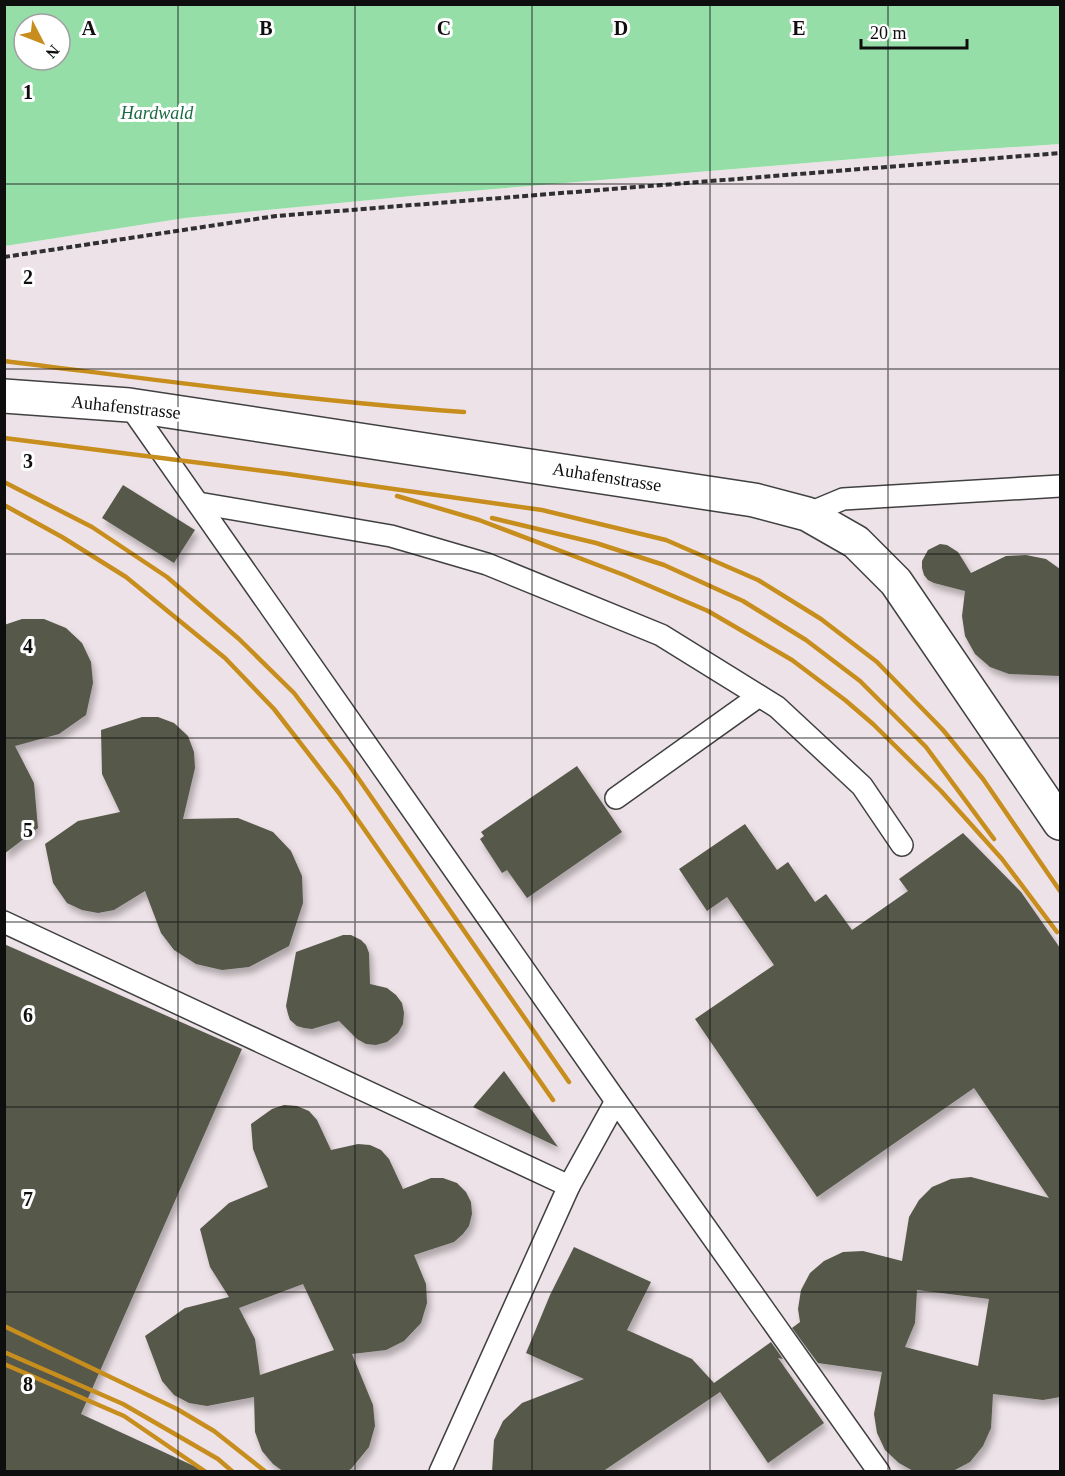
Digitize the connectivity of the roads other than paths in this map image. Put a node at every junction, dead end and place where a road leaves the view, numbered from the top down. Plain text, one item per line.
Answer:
1 (4, 396) edge
2 (129, 405) junction
3 (1060, 486) edge
4 (198, 503) junction
5 (807, 514) junction
6 (759, 696) junction
7 (616, 798) dead end
8 (1060, 823) edge
9 (902, 845) dead end
10 (4, 922) edge
11 (616, 1101) junction
12 (569, 1186) junction
13 (440, 1472) edge
14 (879, 1472) edge

1 - 2 street, Auhafenstrasse
2 - 4 lane
2 - 5 street, Auhafenstrasse
3 - 5 lane
4 - 6 lane
4 - 11 lane
5 - 8 street, Auhafenstrasse
6 - 7 lane
6 - 9 lane
10 - 12 lane
11 - 12 lane
11 - 14 lane
12 - 13 lane

